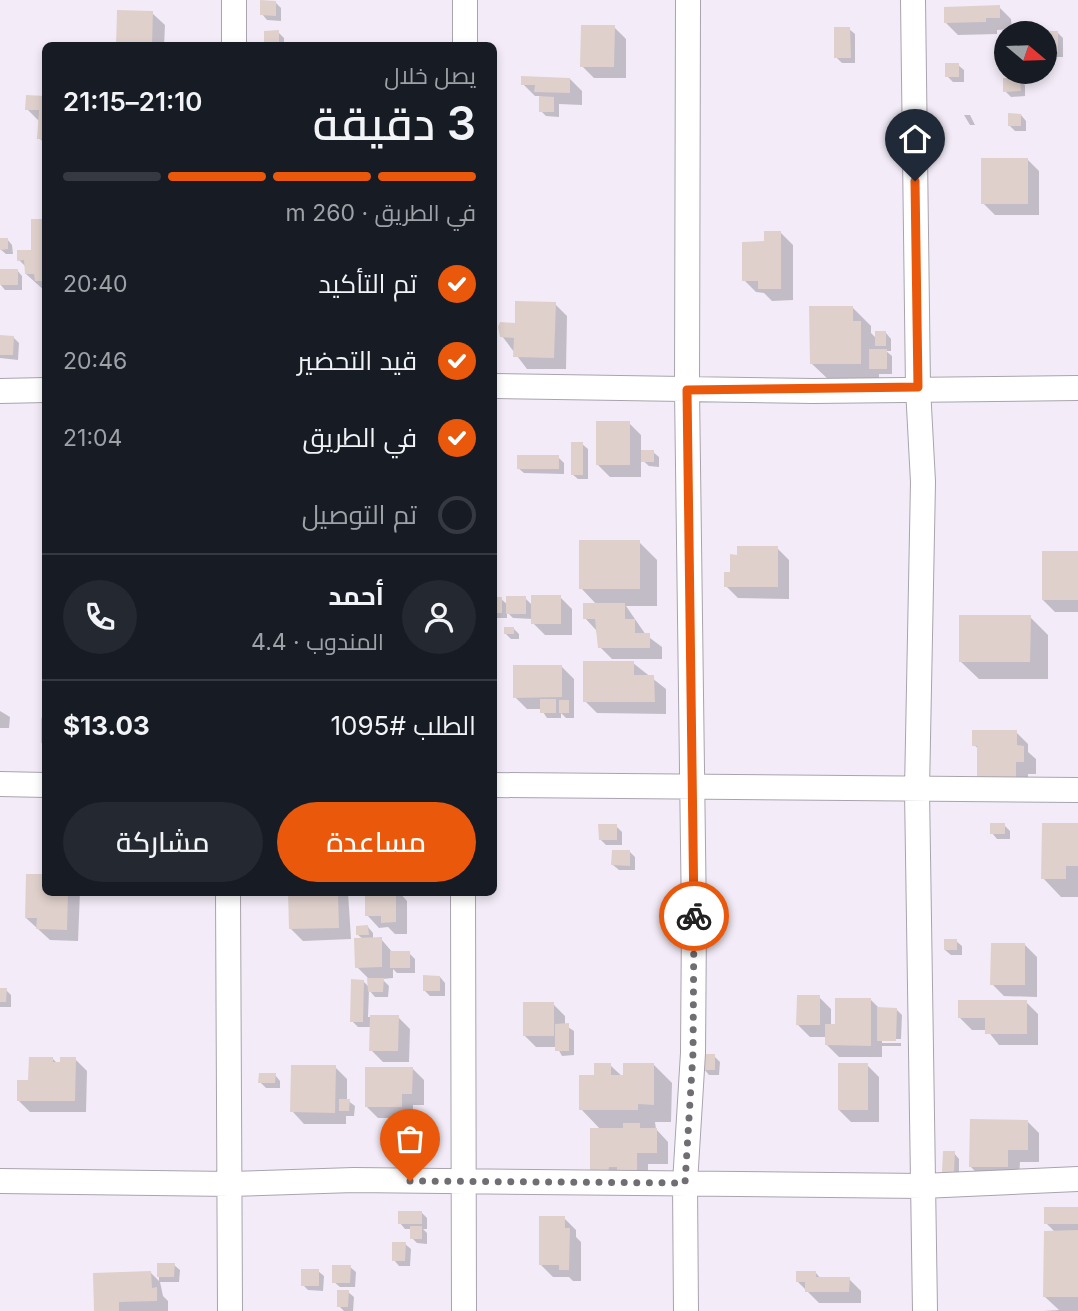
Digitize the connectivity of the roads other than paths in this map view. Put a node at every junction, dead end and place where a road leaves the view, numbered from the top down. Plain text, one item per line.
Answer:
1 (234, 0) edge
2 (466, 0) edge
3 (688, 0) edge
4 (913, 0) edge
5 (234, 42) edge
6 (465, 42) edge
7 (497, 386) edge
8 (918, 387) junction
9 (1078, 388) edge
10 (42, 390) edge
11 (687, 390) junction
12 (0, 391) edge
13 (0, 783) edge
14 (42, 785) edge
15 (497, 785) edge
16 (691, 785) junction
17 (917, 790) junction
18 (1078, 790) edge
19 (228, 896) edge
20 (463, 896) edge
21 (1078, 1179) edge
22 (0, 1181) edge
23 (465, 1181) junction
24 (685, 1183) junction
25 (230, 1184) junction
26 (922, 1186) junction
27 (230, 1311) edge
28 (464, 1311) edge
29 (685, 1311) edge
30 (925, 1311) edge

1 - 5 street
2 - 6 street
3 - 11 street
4 - 8 street
7 - 11 street
8 - 9 street
8 - 11 street
8 - 17 street
10 - 12 street
11 - 16 street
13 - 14 street
15 - 16 street
16 - 17 street
16 - 24 street
17 - 18 street
17 - 26 street
19 - 25 street
20 - 23 street
21 - 26 street
22 - 25 street
23 - 24 street
23 - 25 street
23 - 28 street
24 - 26 street
24 - 29 street
25 - 27 street
26 - 30 street

